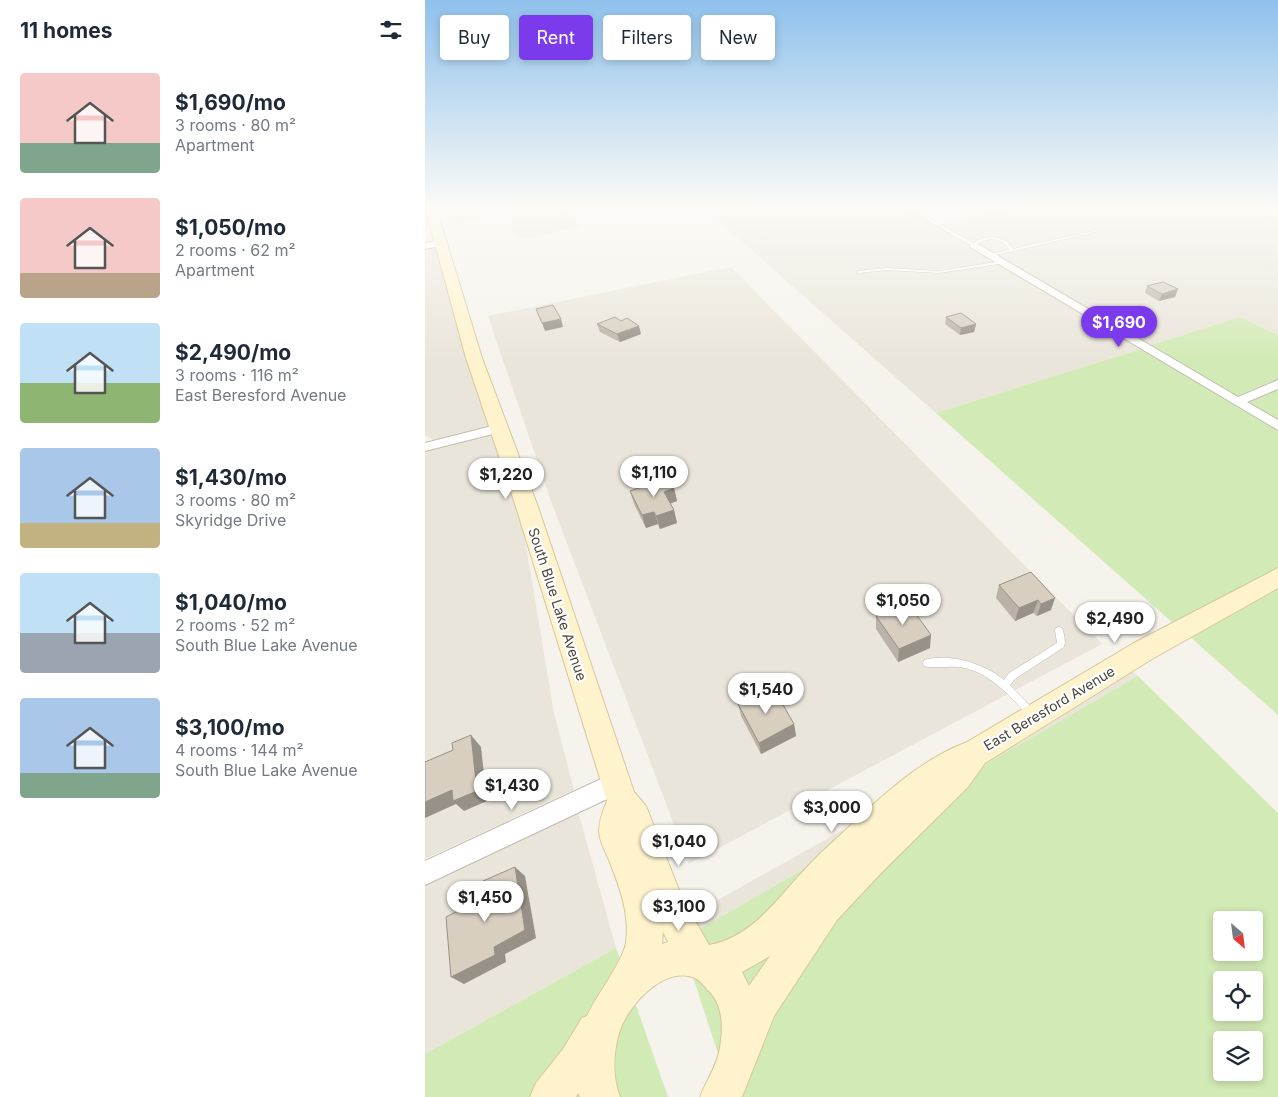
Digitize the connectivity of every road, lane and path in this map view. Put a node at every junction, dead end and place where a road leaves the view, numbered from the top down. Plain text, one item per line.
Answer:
1 (438, 258) edge
2 (996, 258) edge
3 (1003, 262) junction
4 (858, 272) dead end
5 (1278, 384) edge
6 (1237, 402) junction
7 (1278, 426) edge
8 (500, 428) junction
9 (427, 445) edge
10 (1278, 577) edge
11 (1059, 630) dead end
12 (927, 663) dead end
13 (1005, 685) junction
14 (1033, 716) junction
15 (977, 752) junction
16 (619, 792) junction
17 (425, 873) edge
18 (702, 962) junction
19 (612, 1005) junction
20 (728, 1083) edge
21 (550, 1097) edge
22 (600, 1097) edge

1 - 8 main road, South Blue Lake Avenue
2 - 3 street
3 - 4 lane
3 - 6 street
5 - 6 street
6 - 7 street
8 - 9 street
8 - 16 main road, South Blue Lake Avenue
10 - 14 main road, East Beresford Avenue
11 - 13 lane
12 - 13 lane
13 - 14 lane
14 - 15 main road, East Beresford Avenue
15 - 18 main road, East Beresford Avenue
15 - 20 main road, East Beresford Avenue
16 - 17 street
16 - 18 main road, South Blue Lake Avenue
16 - 19 main road
18 - 19 main road, East Beresford Avenue
18 - 20 main road
19 - 21 main road
19 - 22 main road

